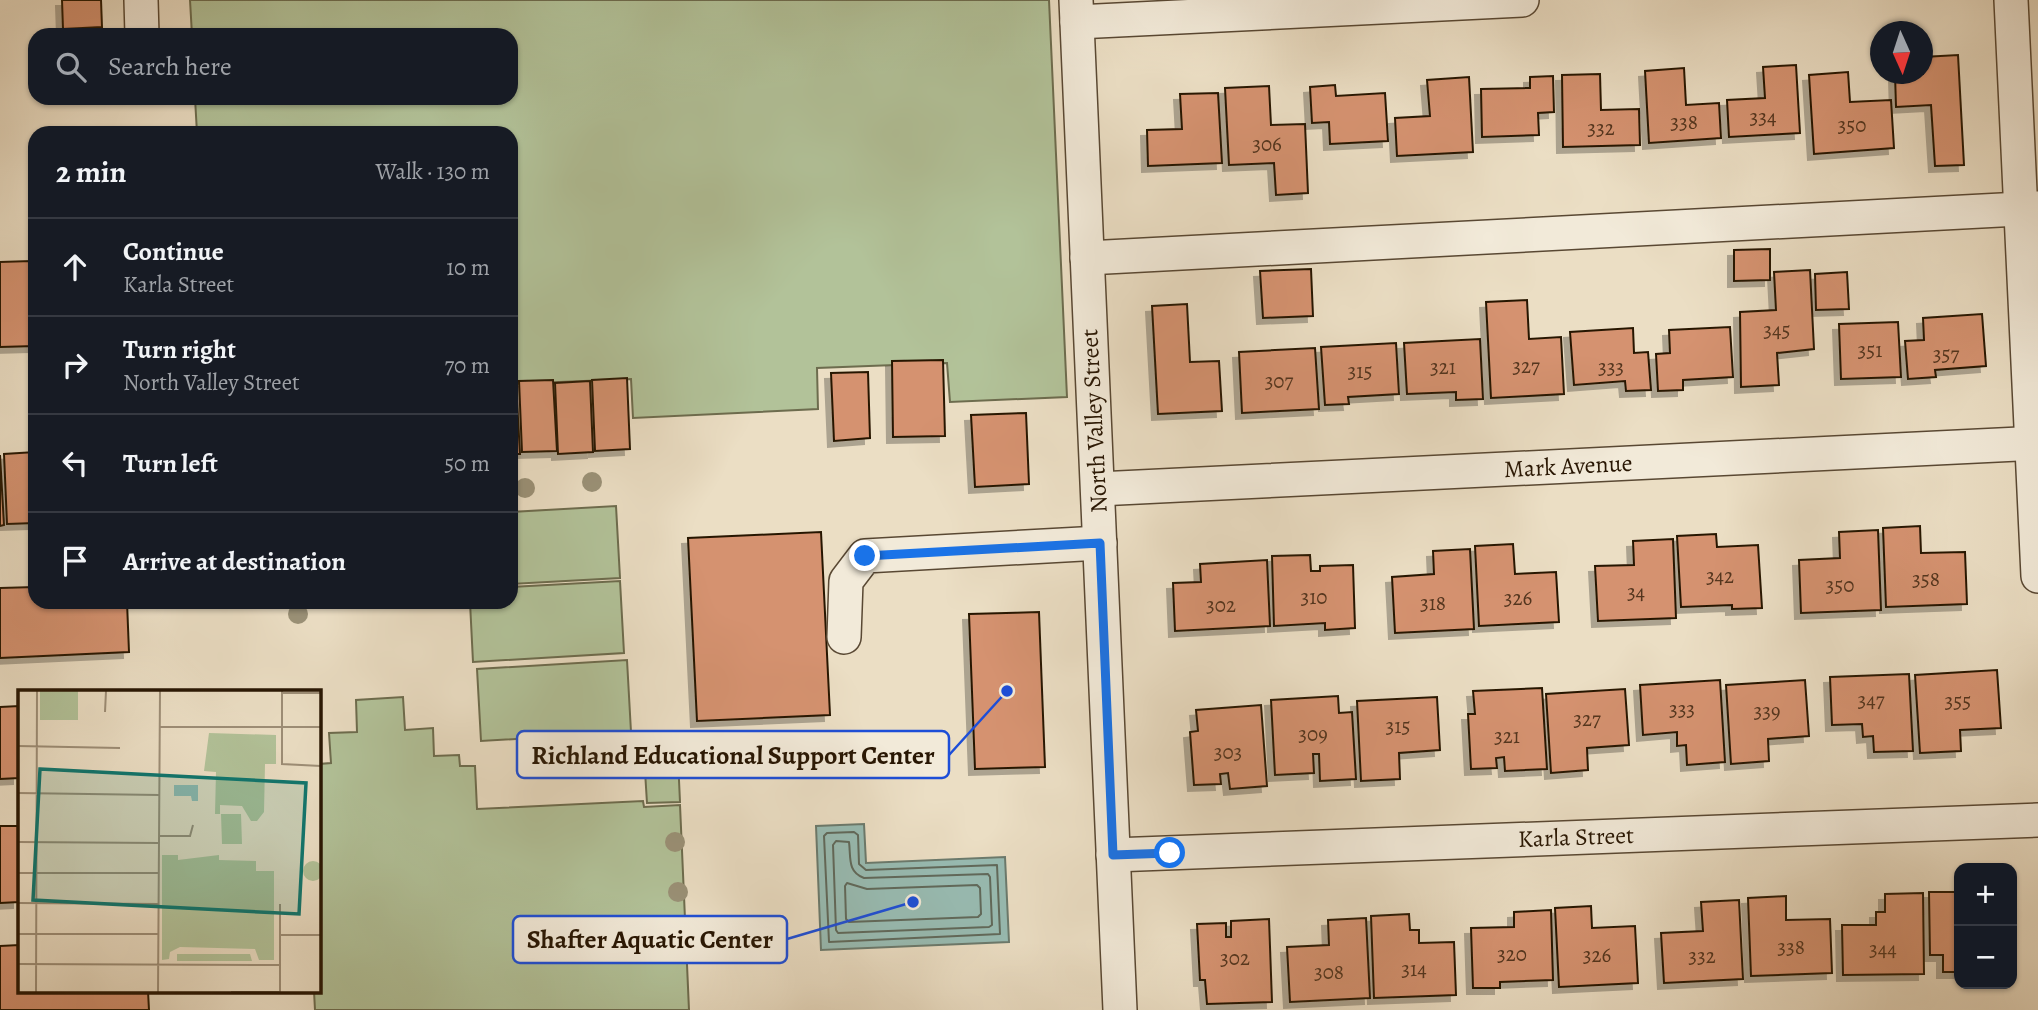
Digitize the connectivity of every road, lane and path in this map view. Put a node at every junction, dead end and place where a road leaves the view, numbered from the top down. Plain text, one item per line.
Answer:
1 (141, 0) edge
2 (1522, 0) edge
3 (2011, 0) edge
4 (1076, 11) edge
5 (142, 28) edge
6 (2029, 209) edge
7 (1087, 258) junction
8 (2034, 443) edge
9 (1098, 489) junction
10 (1100, 543) junction
11 (2038, 576) edge
12 (844, 637) dead end
13 (2038, 820) edge
14 (1113, 855) junction
15 (1120, 1010) edge

1 - 5 street
2 - 4 street
3 - 6 street
4 - 7 street, North Valley Street
6 - 7 street
6 - 8 street
7 - 9 street, North Valley Street
8 - 9 street, Mark Avenue
8 - 11 street
9 - 10 street, North Valley Street
10 - 12 street
10 - 14 street, North Valley Street
13 - 14 street, Karla Street
14 - 15 street, North Valley Street

